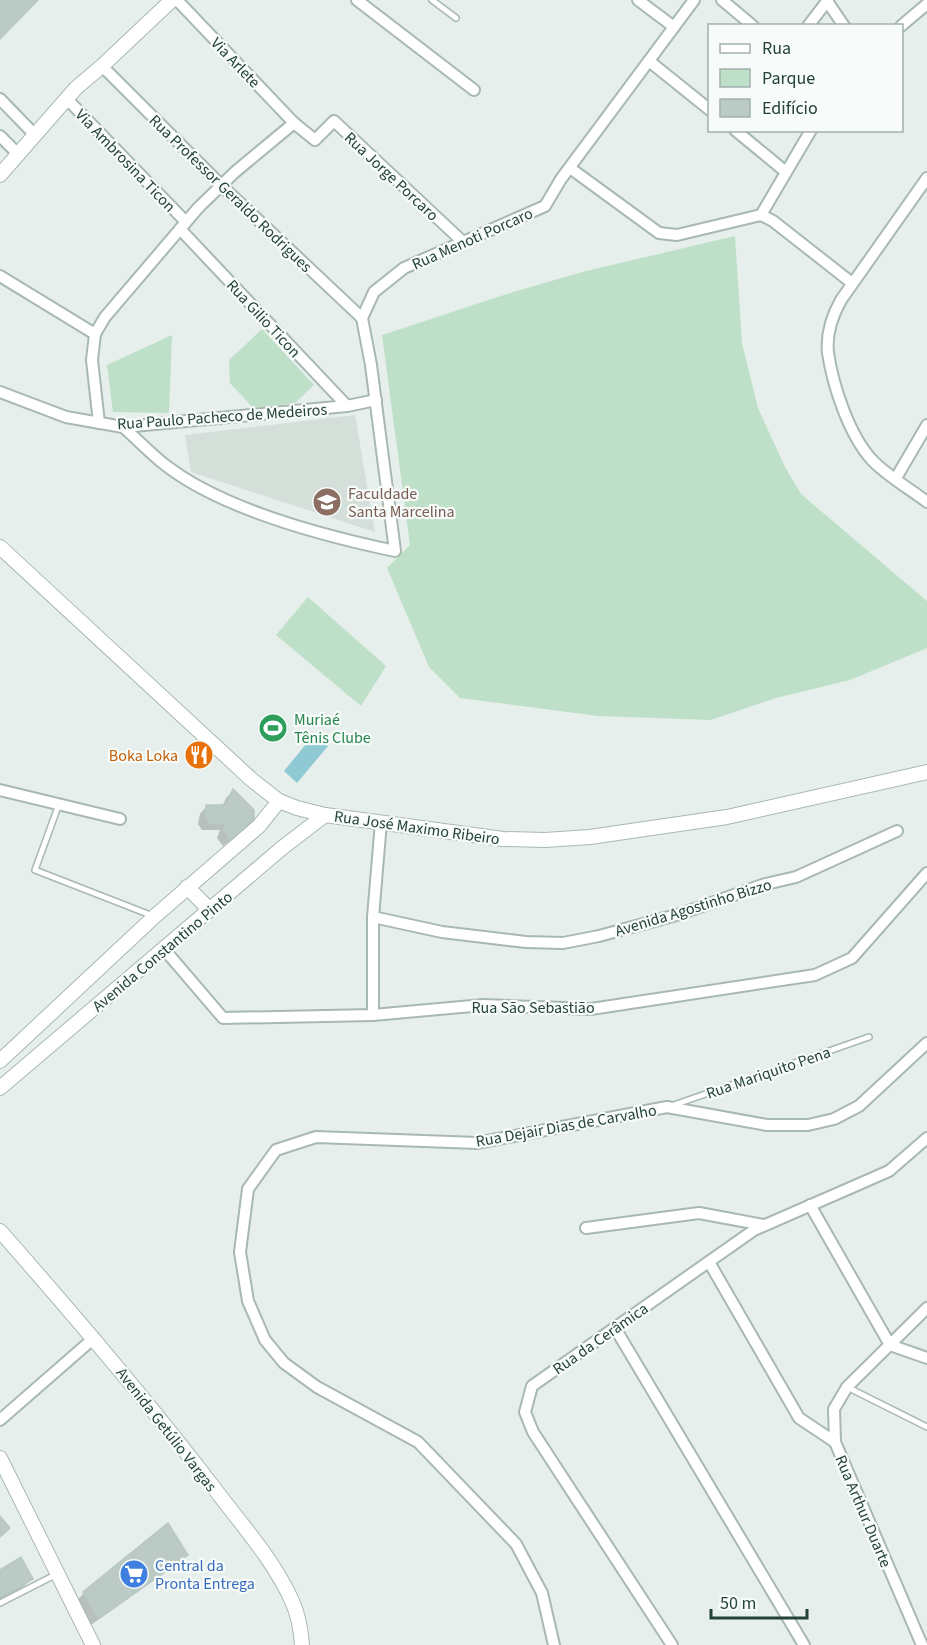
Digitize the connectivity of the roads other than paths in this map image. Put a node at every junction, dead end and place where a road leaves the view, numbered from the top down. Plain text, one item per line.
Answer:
1 (172, 0) edge
2 (177, 0) edge
3 (357, 0) edge
4 (432, 0) edge
5 (638, 0) edge
6 (694, 0) edge
7 (722, 0) edge
8 (827, 0) edge
9 (927, 4) edge
10 (456, 18) dead end
11 (751, 24) edge
12 (809, 24) edge
13 (843, 24) edge
14 (903, 24) edge
15 (674, 27) junction
16 (649, 61) junction
17 (102, 66) junction
18 (474, 90) dead end
19 (66, 98) junction
20 (0, 99) edge
21 (708, 108) edge
22 (294, 123) junction
23 (737, 132) edge
24 (810, 132) edge
25 (35, 135) junction
26 (0, 136) edge
27 (18, 154) junction
28 (570, 168) junction
29 (786, 172) junction
30 (0, 175) edge
31 (927, 178) edge
32 (222, 186) junction
33 (761, 215) junction
34 (183, 226) junction
35 (463, 242) junction
36 (0, 276) edge
37 (852, 283) junction
38 (362, 318) junction
39 (95, 334) junction
40 (0, 392) edge
41 (376, 400) junction
42 (347, 406) junction
43 (99, 423) junction
44 (927, 425) edge
45 (123, 427) junction
46 (896, 478) junction
47 (927, 502) edge
48 (0, 547) edge
49 (927, 772) edge
50 (0, 790) edge
51 (279, 801) junction
52 (59, 804) junction
53 (325, 815) junction
54 (120, 819) dead end
55 (381, 822) junction
56 (897, 831) dead end
57 (927, 873) edge
58 (187, 887) junction
59 (210, 910) junction
60 (155, 916) junction
61 (373, 917) junction
62 (164, 949) junction
63 (373, 1015) junction
64 (869, 1037) dead end
65 (927, 1043) edge
66 (0, 1061) edge
67 (0, 1088) edge
68 (667, 1107) junction
69 (927, 1138) edge
70 (810, 1205) junction
71 (764, 1225) junction
72 (586, 1228) dead end
73 (0, 1231) edge
74 (709, 1262) junction
75 (927, 1308) edge
76 (615, 1328) junction
77 (94, 1338) junction
78 (890, 1345) junction
79 (927, 1358) edge
80 (847, 1387) junction
81 (0, 1420) edge
82 (927, 1427) edge
83 (836, 1442) junction
84 (0, 1458) edge
85 (4, 1470) edge
86 (59, 1573) junction
87 (0, 1603) edge
88 (93, 1645) edge
89 (302, 1645) edge
90 (554, 1645) edge
91 (672, 1645) edge
92 (804, 1645) edge
93 (921, 1645) edge

1 - 17 street
2 - 22 street, Via Arlete
3 - 18 street
4 - 10 lane
5 - 15 street
6 - 15 street, Rua Menoti Porcaro
7 - 11 street
8 - 12 street
8 - 13 street
9 - 14 street
15 - 16 street, Rua Menoti Porcaro
16 - 21 street
16 - 28 street, Rua Menoti Porcaro
17 - 19 street
17 - 32 street, Rua Professor Geraldo Rodrigues
19 - 25 street
19 - 34 street, Via Ambrosina Ticon
20 - 25 street
22 - 32 street
22 - 35 street, Rua Jorge Porcaro
23 - 29 street
24 - 29 street
25 - 27 street
26 - 27 street
27 - 30 street
28 - 33 street
28 - 35 street, Rua Menoti Porcaro
29 - 33 street
31 - 37 street
32 - 34 street
32 - 38 street, Rua Professor Geraldo Rodrigues
33 - 37 street
34 - 39 street
34 - 42 street, Rua Gilio Ticon
35 - 38 street, Rua Menoti Porcaro
36 - 39 street
37 - 46 street
38 - 41 street
39 - 43 street
40 - 43 street, Rua Paulo Pacheco de Medeiros
41 - 42 street, Rua Paulo Pacheco de Medeiros
41 - 45 street
42 - 45 street, Rua Paulo Pacheco de Medeiros
43 - 45 street, Rua Paulo Pacheco de Medeiros
44 - 46 street
46 - 47 street
48 - 51 street, Rua José Maximo Ribeiro
49 - 55 street, Rua José Maximo Ribeiro
50 - 52 street
51 - 53 street, Rua José Maximo Ribeiro
51 - 58 street, Avenida Constantino Pinto
52 - 54 street
52 - 60 lane
53 - 55 street, Rua José Maximo Ribeiro
53 - 59 street, Avenida Constantino Pinto
55 - 61 street
56 - 61 street, Avenida Agostinho Bizzo
57 - 63 street, Rua São Sebastião
58 - 59 street
58 - 60 street, Avenida Constantino Pinto
59 - 62 street, Avenida Constantino Pinto
60 - 66 street, Avenida Constantino Pinto
61 - 63 street
62 - 63 street, Rua São Sebastião
62 - 67 street, Avenida Constantino Pinto
64 - 68 lane, Rua Mariquito Pena
65 - 68 street, Rua Dejair Dias de Carvalho
68 - 90 street, Rua Dejair Dias de Carvalho
69 - 70 street, Rua da Cerâmica
70 - 71 street, Rua da Cerâmica
70 - 78 street
71 - 72 street
71 - 74 street, Rua da Cerâmica
73 - 77 street, Avenida Getúlio Vargas
74 - 76 street, Rua da Cerâmica
74 - 83 street
75 - 78 street
76 - 91 street, Rua da Cerâmica
76 - 92 street
77 - 81 street
77 - 89 street, Avenida Getúlio Vargas
78 - 79 street
78 - 80 street
80 - 82 lane
80 - 83 street
83 - 93 street, Rua Arthur Duarte
84 - 85 street
85 - 86 street
86 - 87 lane
86 - 88 street

